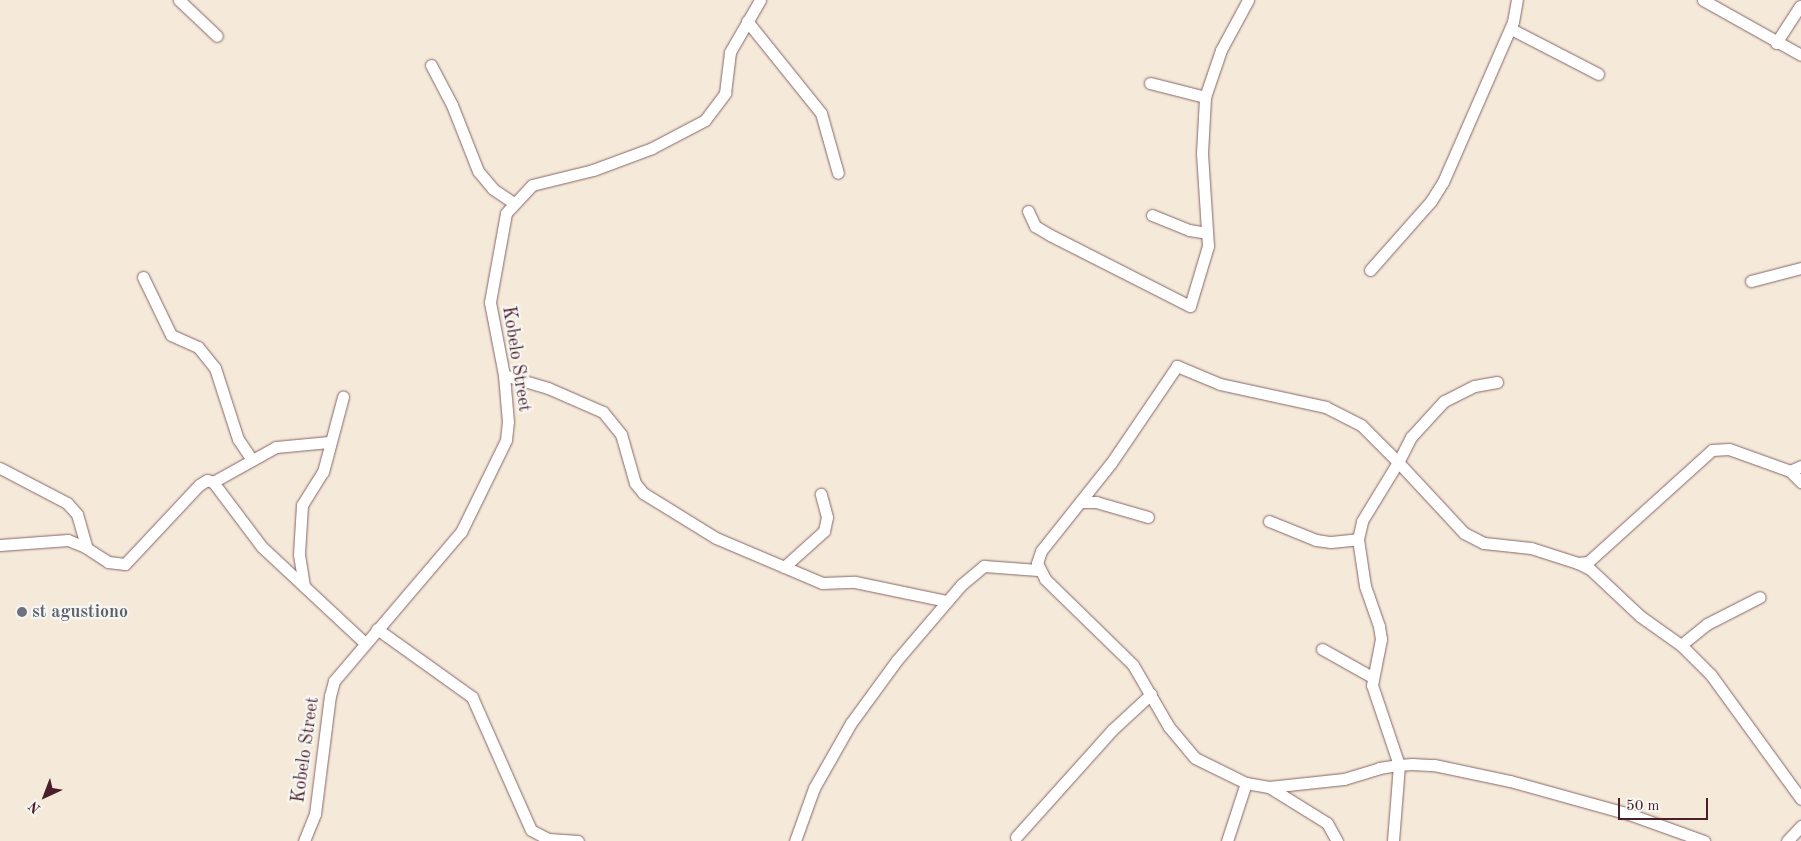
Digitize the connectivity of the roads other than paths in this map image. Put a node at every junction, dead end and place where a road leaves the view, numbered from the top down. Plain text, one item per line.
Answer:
1 (179, 0) edge
2 (760, 0) edge
3 (1248, 0) edge
4 (1517, 0) edge
5 (1703, 0) edge
6 (1800, 6) edge
7 (747, 21) junction
8 (1511, 28) junction
9 (217, 36) dead end
10 (1776, 42) junction
11 (1801, 55) edge
12 (431, 66) dead end
13 (1598, 74) dead end
14 (1150, 83) dead end
15 (1205, 97) junction
16 (838, 173) dead end
17 (514, 203) junction
18 (1028, 211) dead end
19 (1152, 215) dead end
20 (1207, 233) junction
21 (1801, 268) edge
22 (1370, 270) dead end
23 (143, 277) dead end
24 (1751, 281) dead end
25 (504, 375) junction
26 (1497, 382) dead end
27 (343, 396) dead end
28 (329, 442) junction
29 (251, 458) junction
30 (1398, 462) junction
31 (1801, 466) edge
32 (0, 468) edge
33 (1790, 471) junction
34 (213, 482) junction
35 (1801, 482) edge
36 (821, 494) dead end
37 (1080, 502) junction
38 (1148, 517) dead end
39 (1269, 521) dead end
40 (1358, 539) junction
41 (0, 545) edge
42 (87, 548) junction
43 (1578, 563) junction
44 (784, 567) junction
45 (1038, 570) junction
46 (304, 586) junction
47 (1760, 597) dead end
48 (947, 601) junction
49 (377, 629) junction
50 (365, 643) junction
51 (1681, 646) junction
52 (1322, 649) dead end
53 (1372, 677) junction
54 (1151, 694) junction
55 (1400, 765) junction
56 (1246, 783) junction
57 (1269, 787) junction
58 (1801, 798) edge
59 (1801, 826) edge
60 (1016, 836) dead end
61 (304, 841) edge
62 (578, 841) edge
63 (795, 841) edge
64 (1227, 841) edge
65 (1337, 841) edge
66 (1393, 841) edge
67 (1704, 841) edge
68 (1787, 841) edge

1 - 9 street
2 - 7 street, Kobelo Street
3 - 15 street
4 - 8 street
5 - 10 street
6 - 10 street
7 - 16 street
7 - 17 street, Kobelo Street
8 - 13 street
8 - 22 street
10 - 11 street
12 - 17 street
14 - 15 street
15 - 20 street
17 - 25 street, Kobelo Street
18 - 20 street
19 - 20 street
21 - 24 street
23 - 29 street
25 - 44 street
25 - 49 street, Kobelo Street
26 - 30 street
27 - 28 street
28 - 29 street
28 - 46 street
29 - 34 street
30 - 37 street
30 - 40 street
30 - 43 street
31 - 33 street
32 - 42 street
33 - 35 street
33 - 43 street
34 - 42 street
34 - 46 street
36 - 44 street
37 - 38 street
37 - 45 street
39 - 40 street
40 - 53 street
41 - 42 street
43 - 51 street
44 - 48 street
45 - 48 street
45 - 54 street
46 - 50 street
47 - 51 street
48 - 63 street
49 - 50 street, Kobelo Street
49 - 62 street
50 - 61 street, Kobelo Street
51 - 58 street
52 - 53 street
53 - 55 street
54 - 56 street
54 - 60 street
55 - 57 street
55 - 66 street
55 - 67 street
56 - 57 street
56 - 64 street
57 - 65 street
59 - 68 street

